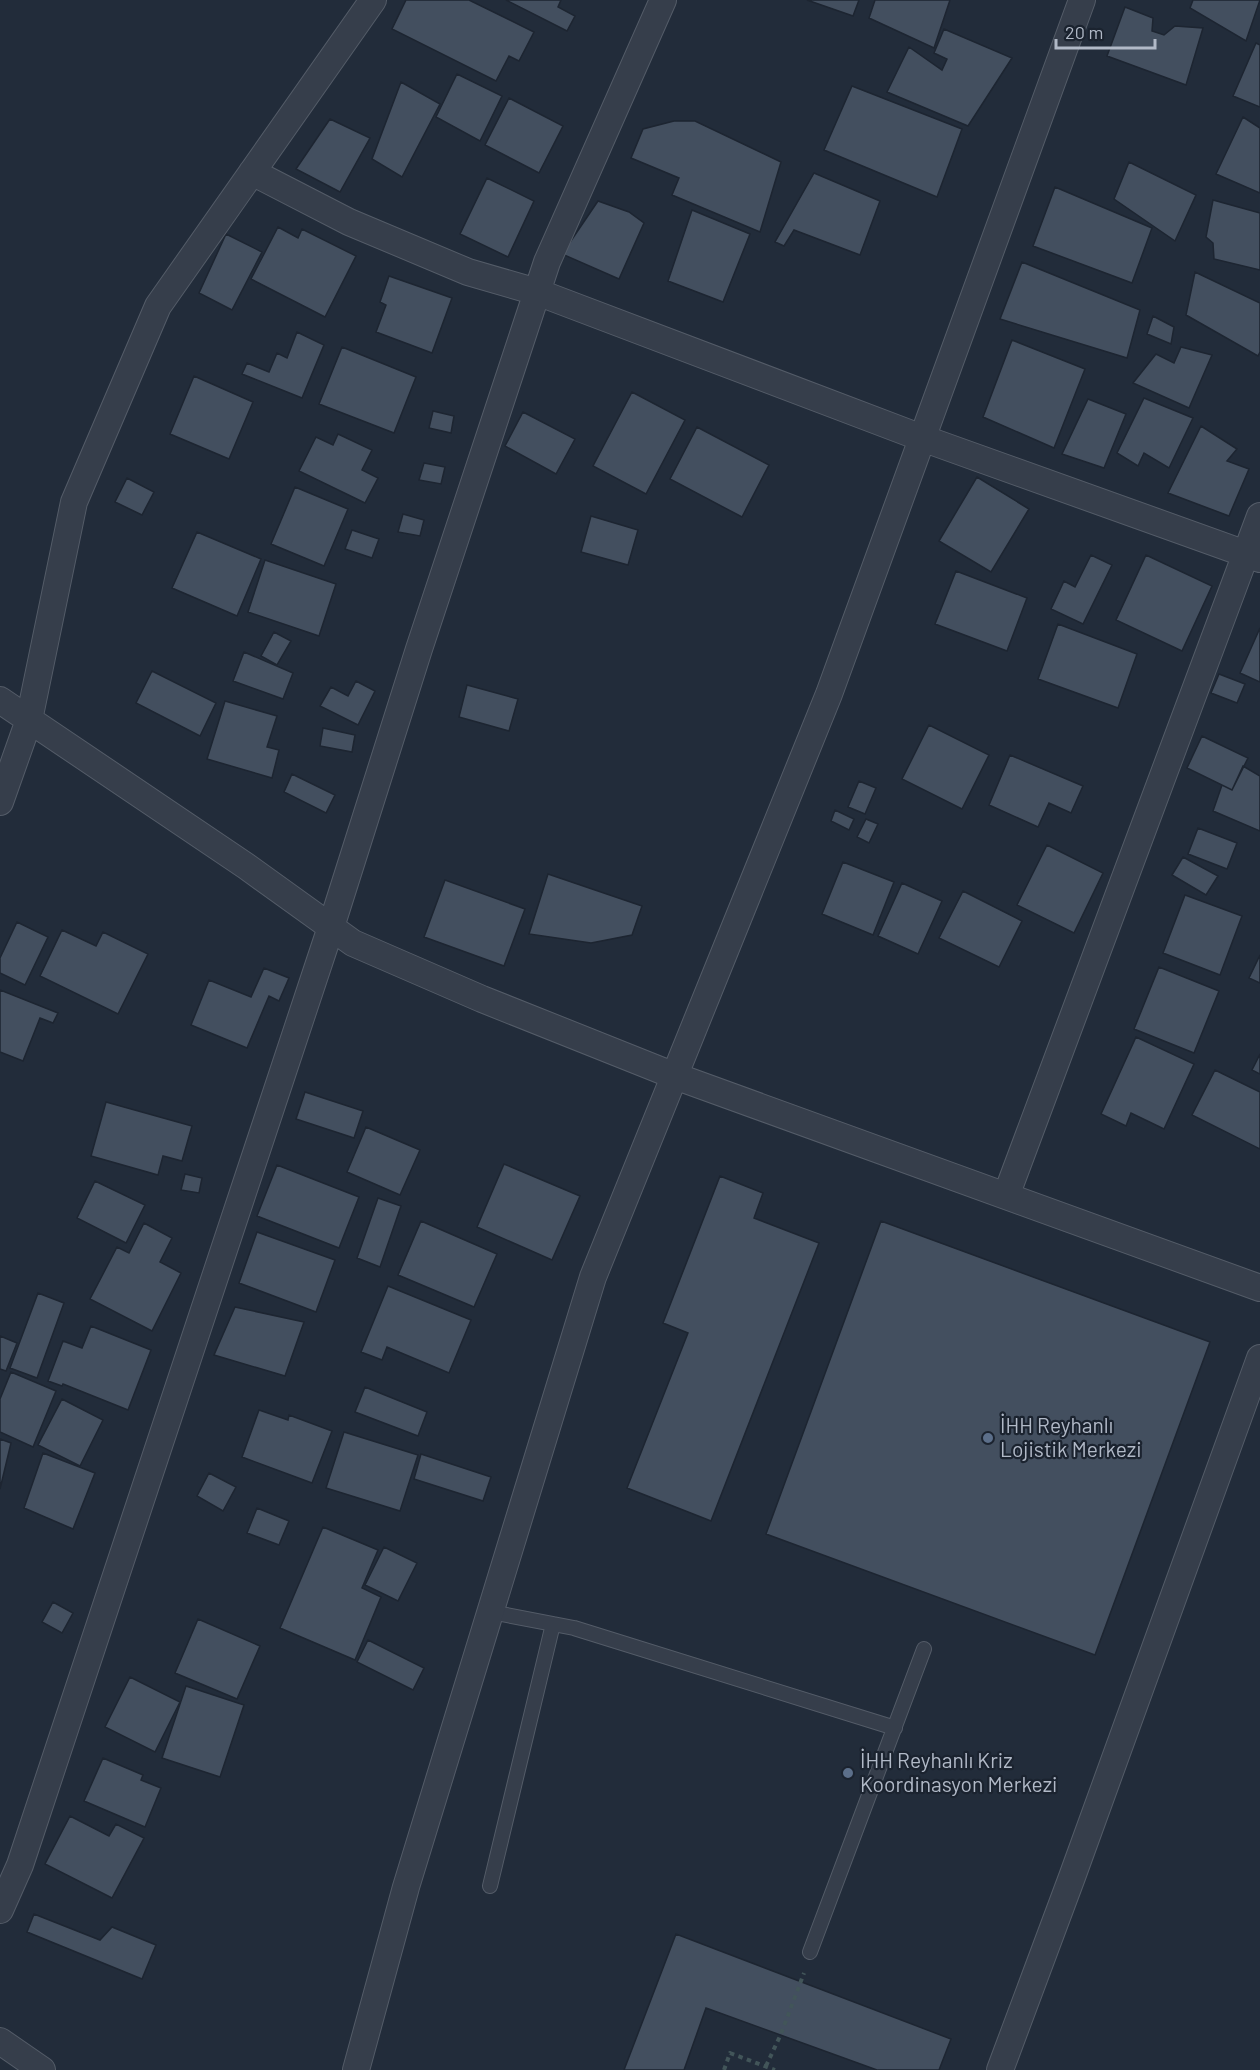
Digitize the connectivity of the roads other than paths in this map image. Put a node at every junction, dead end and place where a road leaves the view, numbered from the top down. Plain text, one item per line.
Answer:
1 (373, 0) edge
2 (663, 0) edge
3 (1082, 0) edge
4 (252, 172) junction
5 (537, 292) junction
6 (922, 438) junction
7 (1260, 516) edge
8 (1253, 557) edge
9 (0, 700) edge
10 (28, 720) junction
11 (0, 802) edge
12 (331, 927) junction
13 (675, 1076) junction
14 (1006, 1196) junction
15 (1260, 1288) edge
16 (1260, 1358) edge
17 (491, 1612) junction
18 (554, 1624) junction
19 (924, 1648) dead end
20 (895, 1728) junction
21 (490, 1886) dead end
22 (0, 1910) edge
23 (810, 1952) dead end
24 (0, 2041) edge
25 (42, 2070) edge
26 (356, 2070) edge
27 (1000, 2070) edge

1 - 4 street
2 - 5 street
3 - 6 street
4 - 5 street
4 - 10 street
5 - 6 street
5 - 12 street
6 - 8 street
6 - 13 street
7 - 8 street
8 - 14 street
9 - 10 street
10 - 11 street
10 - 12 street
12 - 13 street
12 - 22 street
13 - 14 street
13 - 17 street
14 - 15 street
16 - 27 street
17 - 18 lane
17 - 26 street
18 - 20 lane
18 - 21 lane
19 - 20 lane
20 - 23 lane
24 - 25 street

